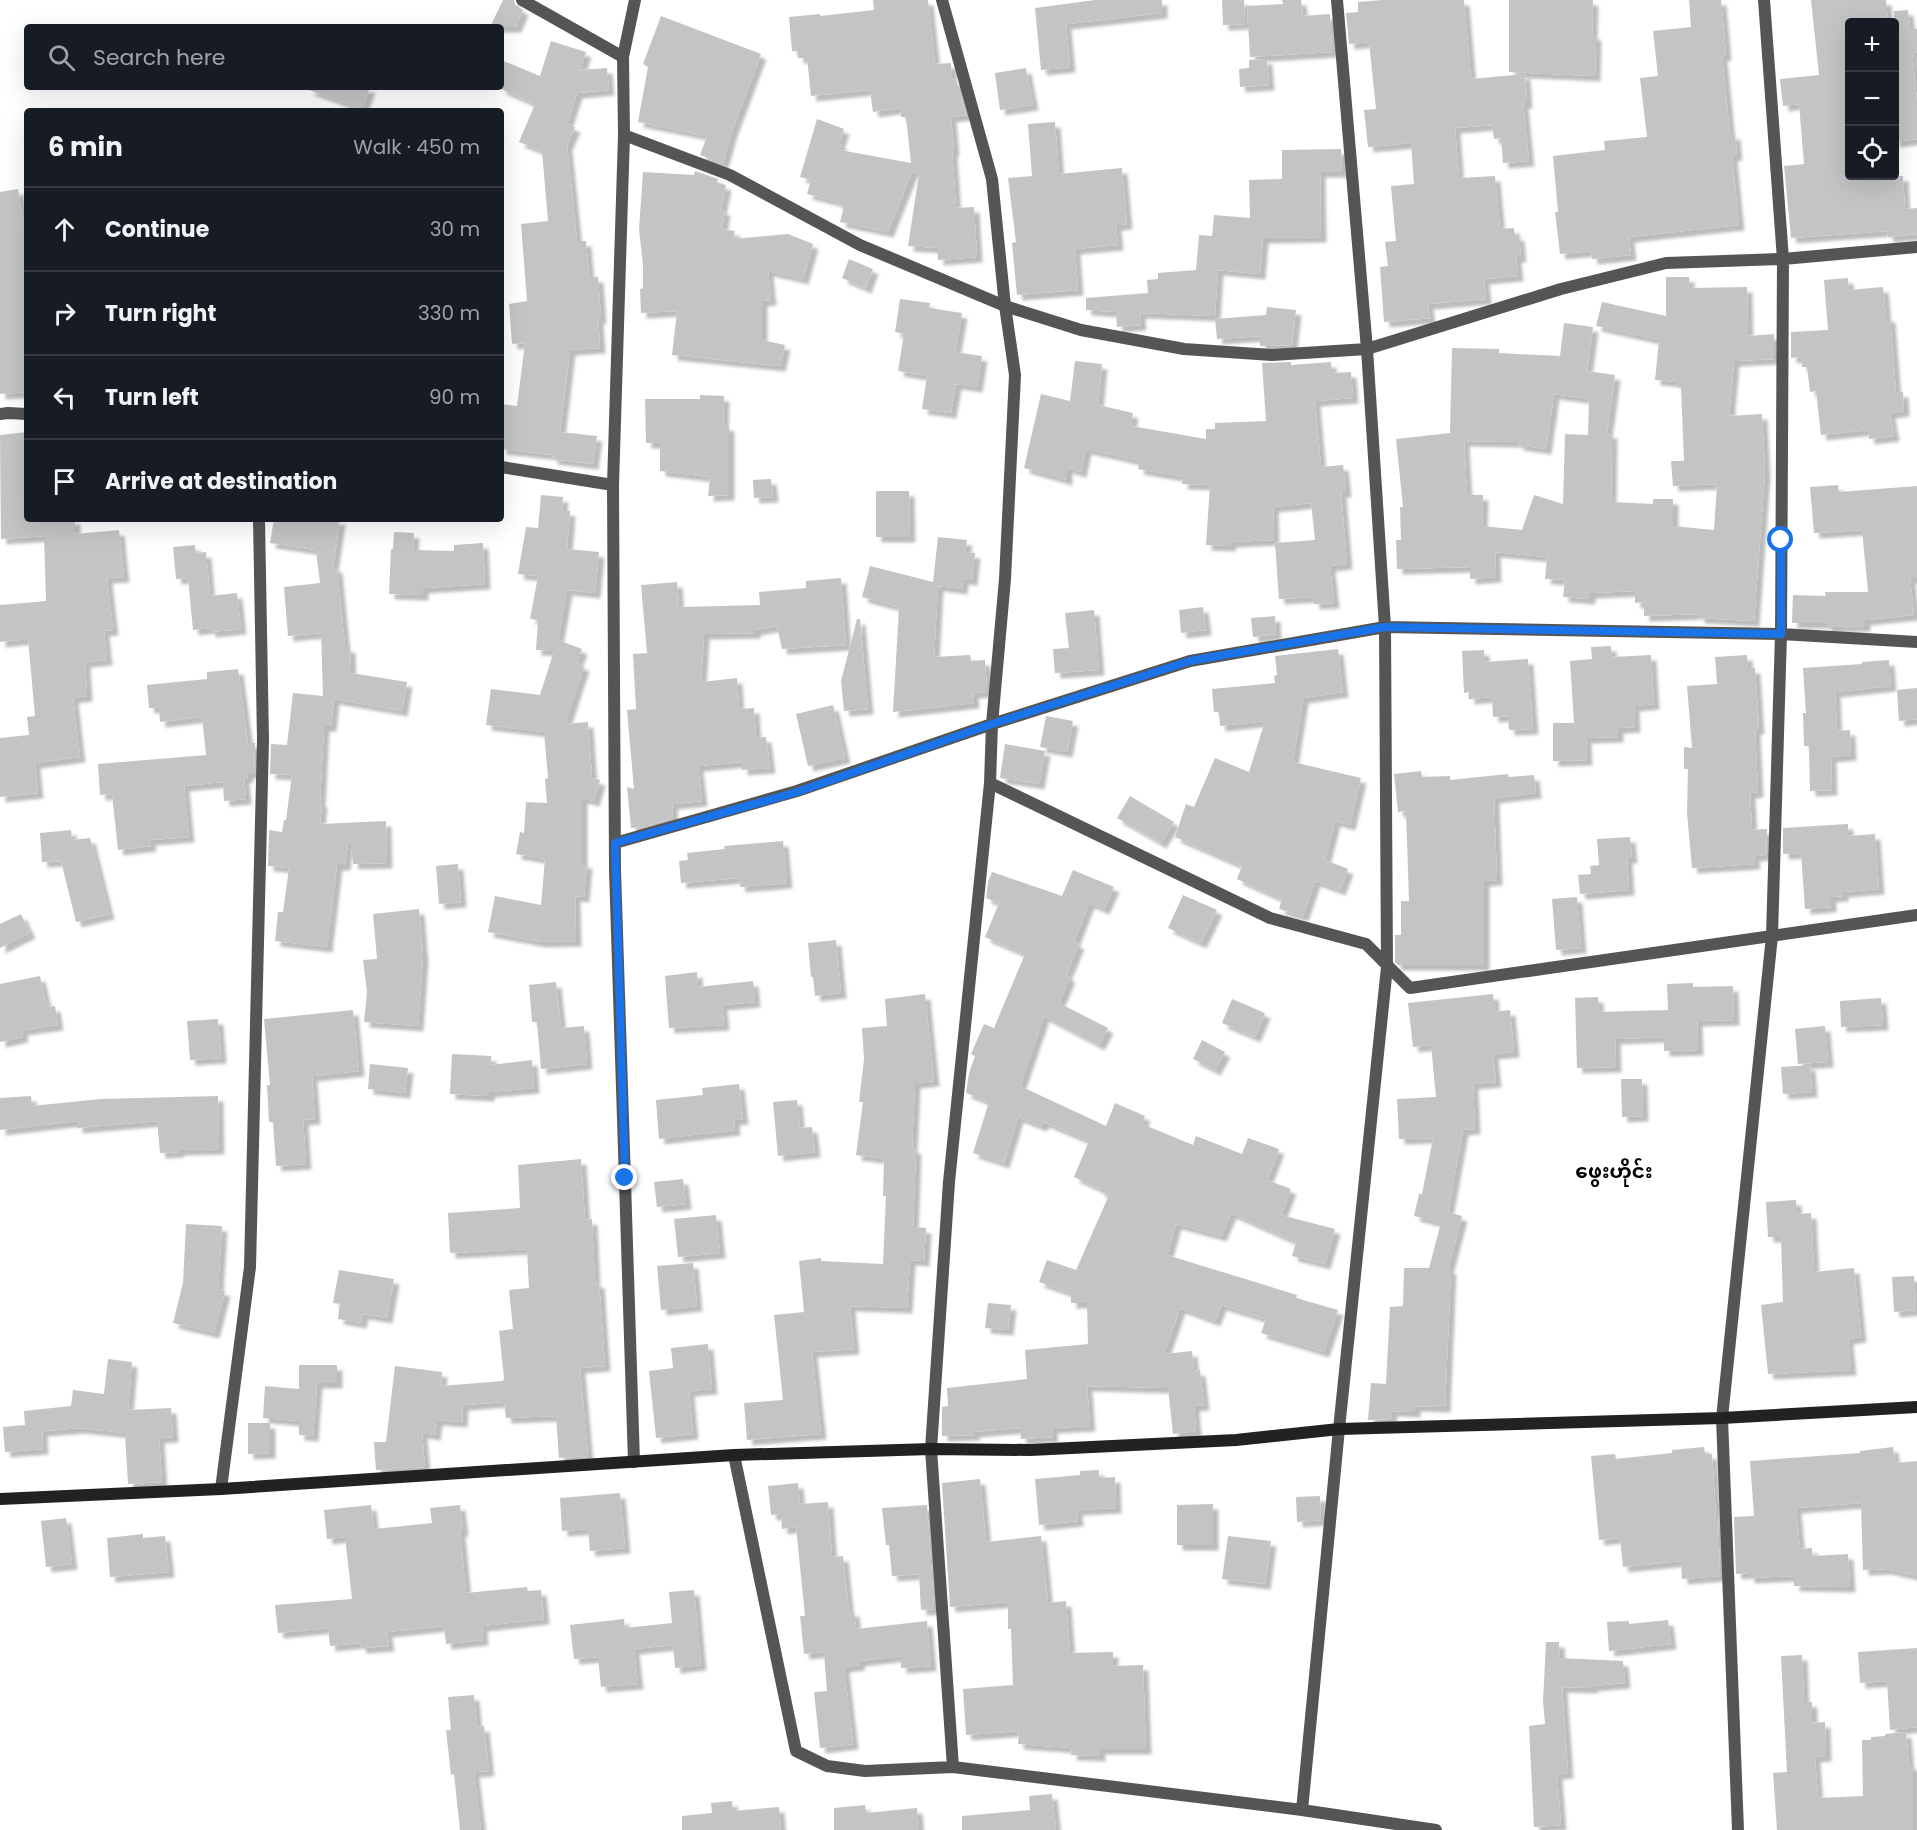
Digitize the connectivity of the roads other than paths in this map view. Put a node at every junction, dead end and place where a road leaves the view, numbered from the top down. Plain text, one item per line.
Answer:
1 (522, 0) edge
2 (634, 0) edge
3 (942, 0) edge
4 (1337, 0) edge
5 (1764, 0) edge
6 (623, 57) junction
7 (624, 135) junction
8 (1917, 247) edge
9 (1783, 259) junction
10 (1005, 306) junction
11 (1366, 349) junction
12 (0, 414) edge
13 (24, 414) edge
14 (504, 467) edge
15 (614, 485) junction
16 (259, 522) edge
17 (1385, 627) junction
18 (1781, 634) junction
19 (1917, 642) edge
20 (992, 724) junction
21 (990, 783) junction
22 (615, 843) junction
23 (1917, 915) edge
24 (1772, 936) junction
25 (1387, 967) junction
26 (1917, 1407) edge
27 (1722, 1418) junction
28 (1339, 1429) junction
29 (931, 1449) junction
30 (734, 1455) junction
31 (634, 1462) junction
32 (221, 1489) junction
33 (0, 1499) edge
34 (953, 1767) junction
35 (1302, 1810) junction
36 (1436, 1830) edge
37 (1738, 1830) edge

1 - 6 street
2 - 6 street
3 - 10 street
4 - 11 street
5 - 9 street
6 - 7 street
7 - 10 street
7 - 15 street
8 - 9 street
9 - 11 street
9 - 18 street
10 - 11 street
10 - 20 street
11 - 17 street
12 - 13 street
14 - 15 street
15 - 22 street
16 - 32 street
17 - 18 street
17 - 20 street
17 - 25 street
18 - 19 street
18 - 24 street
20 - 21 street
20 - 22 street
21 - 25 street
21 - 29 street
22 - 31 street
23 - 24 street
24 - 25 street
24 - 27 street
25 - 28 street
26 - 27 street
27 - 28 street
27 - 37 street
28 - 29 street
28 - 35 street
29 - 30 street
29 - 34 street
30 - 31 street
30 - 34 street
31 - 32 street
32 - 33 street
34 - 35 street
35 - 36 street

